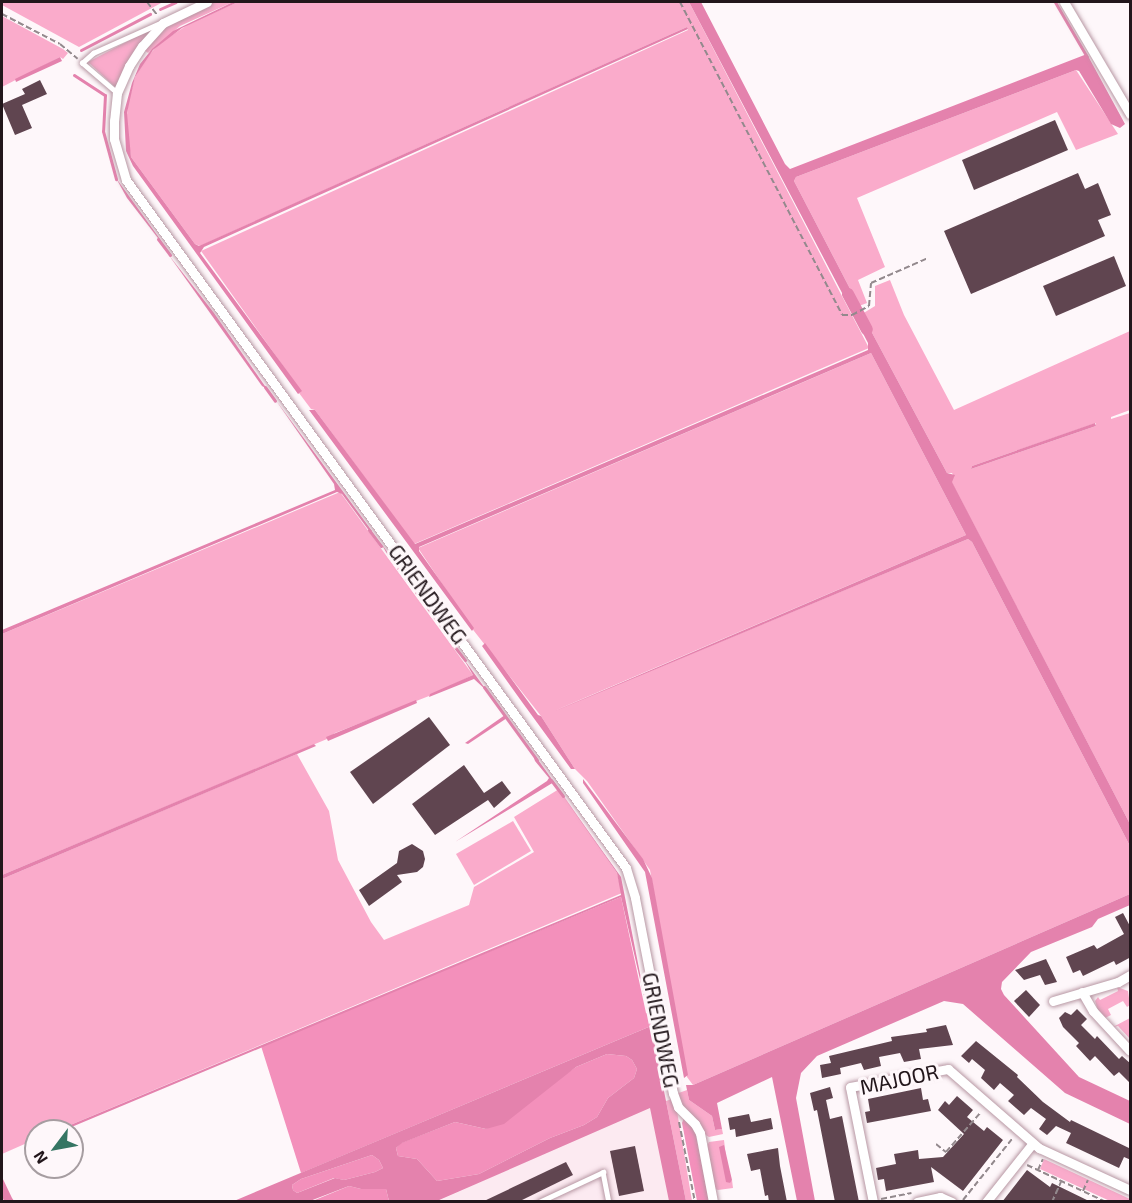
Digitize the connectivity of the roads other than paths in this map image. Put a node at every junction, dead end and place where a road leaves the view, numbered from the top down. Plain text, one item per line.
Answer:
1 (207, 2) edge
2 (1064, 2) edge
3 (163, 23) junction
4 (117, 93) junction
5 (1131, 114) edge
6 (1129, 980) edge
7 (1082, 992) junction
8 (1053, 1001) dead end
9 (1131, 1051) edge
10 (1032, 1145) junction
11 (1131, 1190) edge
12 (539, 1202) edge
13 (609, 1202) edge
14 (713, 1202) edge
15 (873, 1202) edge
16 (917, 1202) edge
17 (952, 1202) edge
18 (986, 1202) edge

1 - 3 street
2 - 5 street
3 - 4 street, GRIENDWEG
3 - 4 lane
4 - 14 street, GRIENDWEG
6 - 7 street
7 - 8 street
7 - 9 street
10 - 11 street, MAJOOR
10 - 15 street, MAJOOR
10 - 18 street
12 - 13 lane
16 - 17 street

